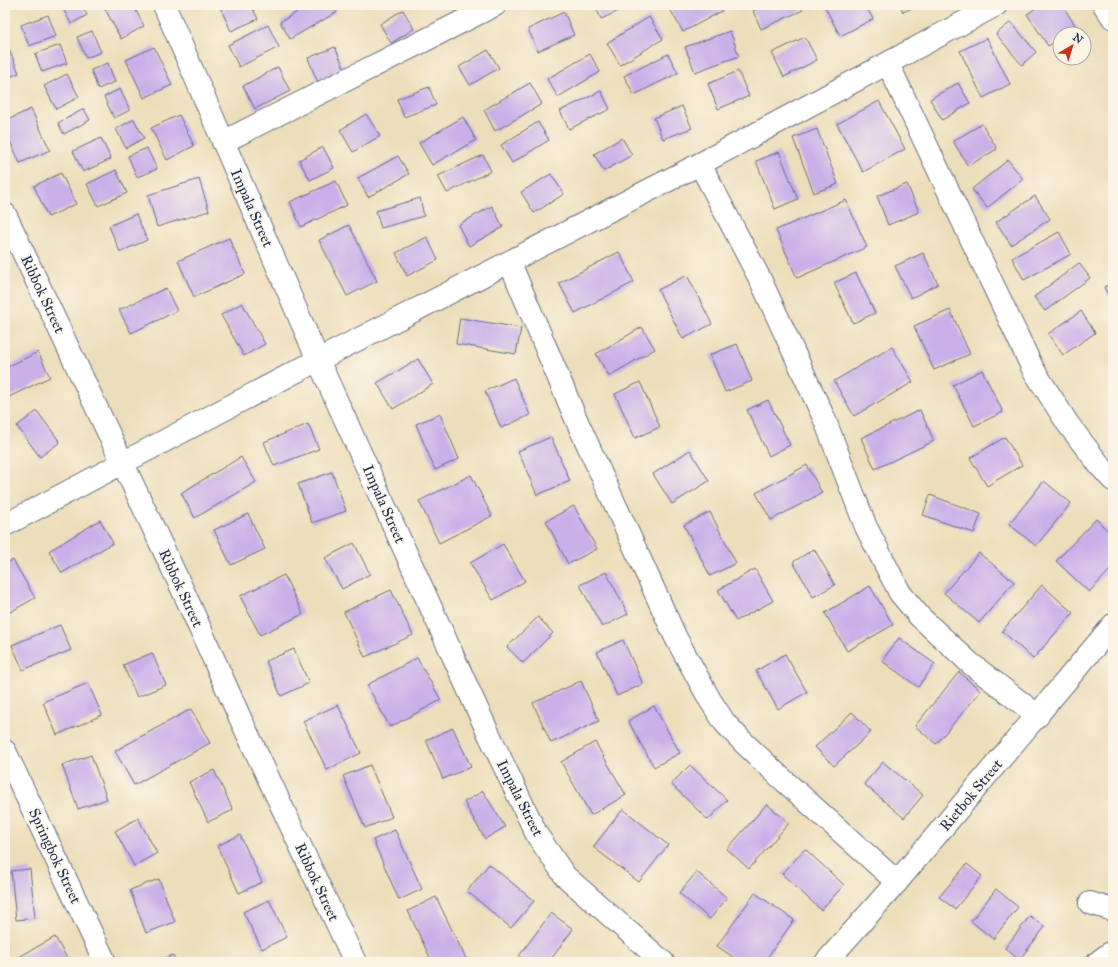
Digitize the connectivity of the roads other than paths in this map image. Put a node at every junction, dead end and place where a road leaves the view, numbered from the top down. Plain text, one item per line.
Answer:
1 (164, 5) edge
2 (495, 5) edge
3 (996, 5) edge
4 (1104, 5) edge
5 (1113, 18) edge
6 (888, 64) junction
7 (223, 142) junction
8 (700, 164) junction
9 (5, 214) edge
10 (510, 263) junction
11 (318, 360) junction
12 (122, 464) junction
13 (1113, 480) edge
14 (5, 525) edge
15 (1113, 625) edge
16 (1038, 716) junction
17 (5, 751) edge
18 (897, 882) junction
19 (1090, 904) dead end
20 (1113, 910) edge
21 (1113, 951) edge
22 (105, 962) edge
23 (355, 962) edge
24 (663, 962) edge
25 (826, 962) edge
26 (1098, 962) edge

1 - 7 street, Impala Street
2 - 7 street
3 - 6 street
4 - 5 street
6 - 8 street
6 - 13 street
7 - 11 street, Impala Street
8 - 10 street
8 - 16 street
9 - 12 street, Ribbok Street
10 - 11 street
10 - 18 street
11 - 12 street
11 - 24 street, Impala Street
12 - 14 street
12 - 23 street, Ribbok Street
15 - 16 street, Rietbok Street
16 - 18 street, Rietbok Street
17 - 22 street, Springbok Street
18 - 25 street, Rietbok Street
19 - 20 street
21 - 26 street

